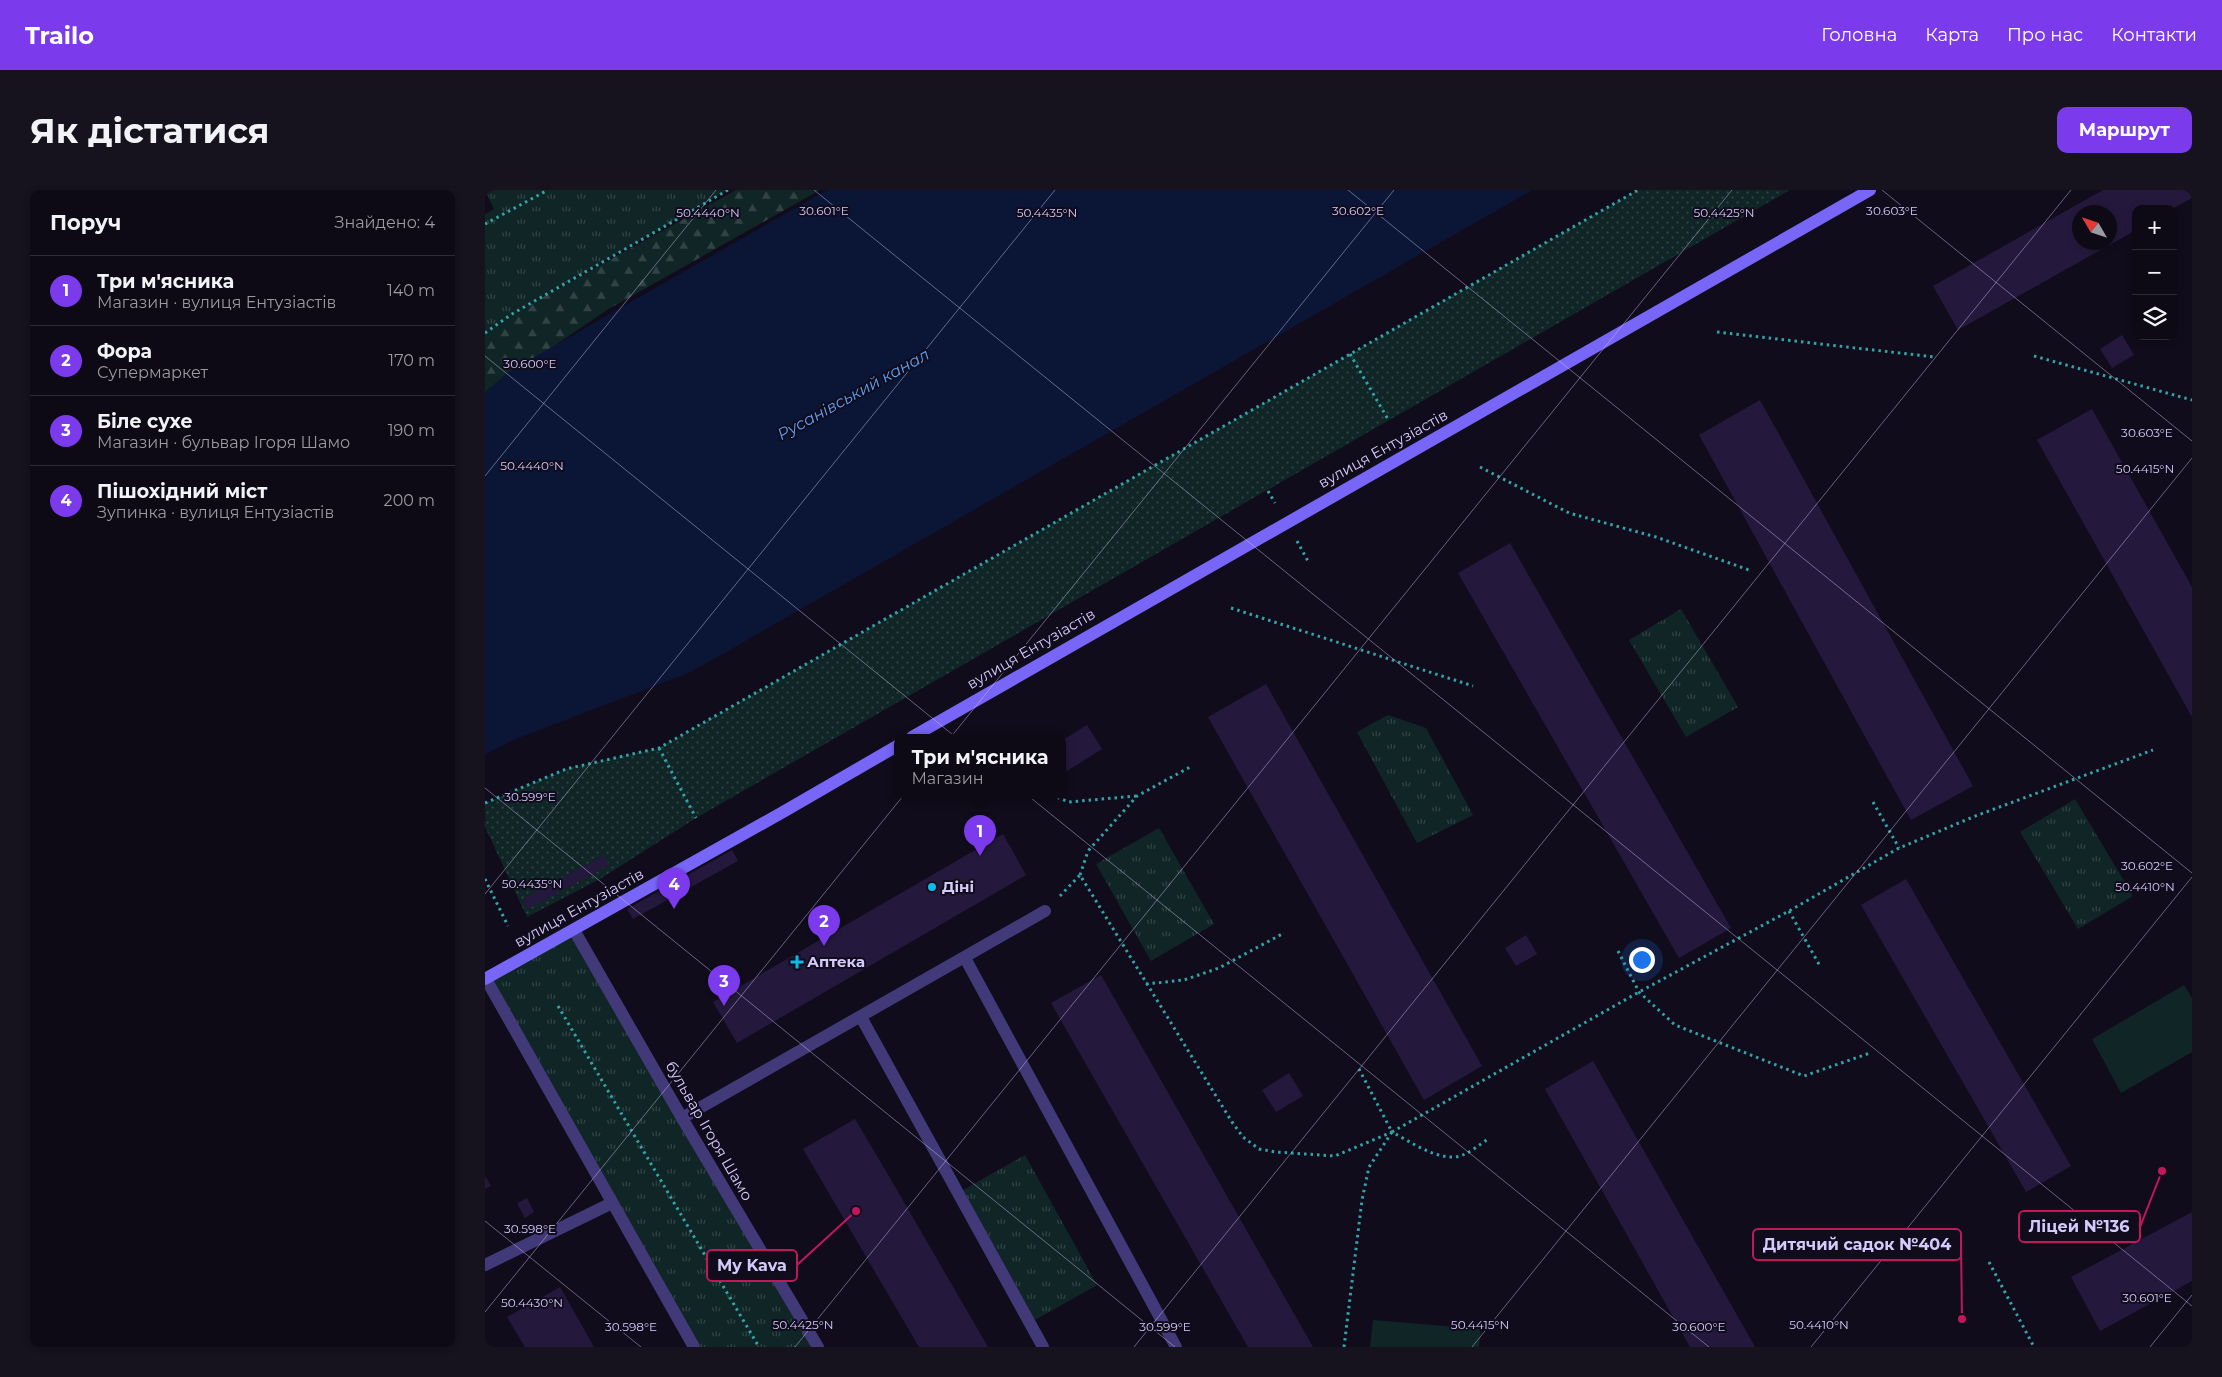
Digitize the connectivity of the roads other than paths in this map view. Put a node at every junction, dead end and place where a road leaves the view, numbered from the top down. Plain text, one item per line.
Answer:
1 (1870, 190) edge
2 (917, 734) edge
3 (894, 748) edge
4 (1045, 911) road end
5 (574, 930) junction
6 (965, 958) junction
7 (485, 979) edge
8 (861, 1017) junction
9 (682, 1118) junction
10 (612, 1203) junction
11 (485, 1265) edge
12 (694, 1347) edge
13 (818, 1347) edge
14 (1043, 1347) edge
15 (1176, 1347) edge

1 - 2 street, вулиця Ентузіастів
3 - 5 street, вулиця Ентузіастів
4 - 6 street
5 - 7 street, вулиця Ентузіастів
5 - 9 street, бульвар Ігоря Шамо
6 - 8 street
6 - 15 street
7 - 10 street
8 - 9 street
8 - 14 street
9 - 13 street, бульвар Ігоря Шамо
10 - 11 street
10 - 12 street

